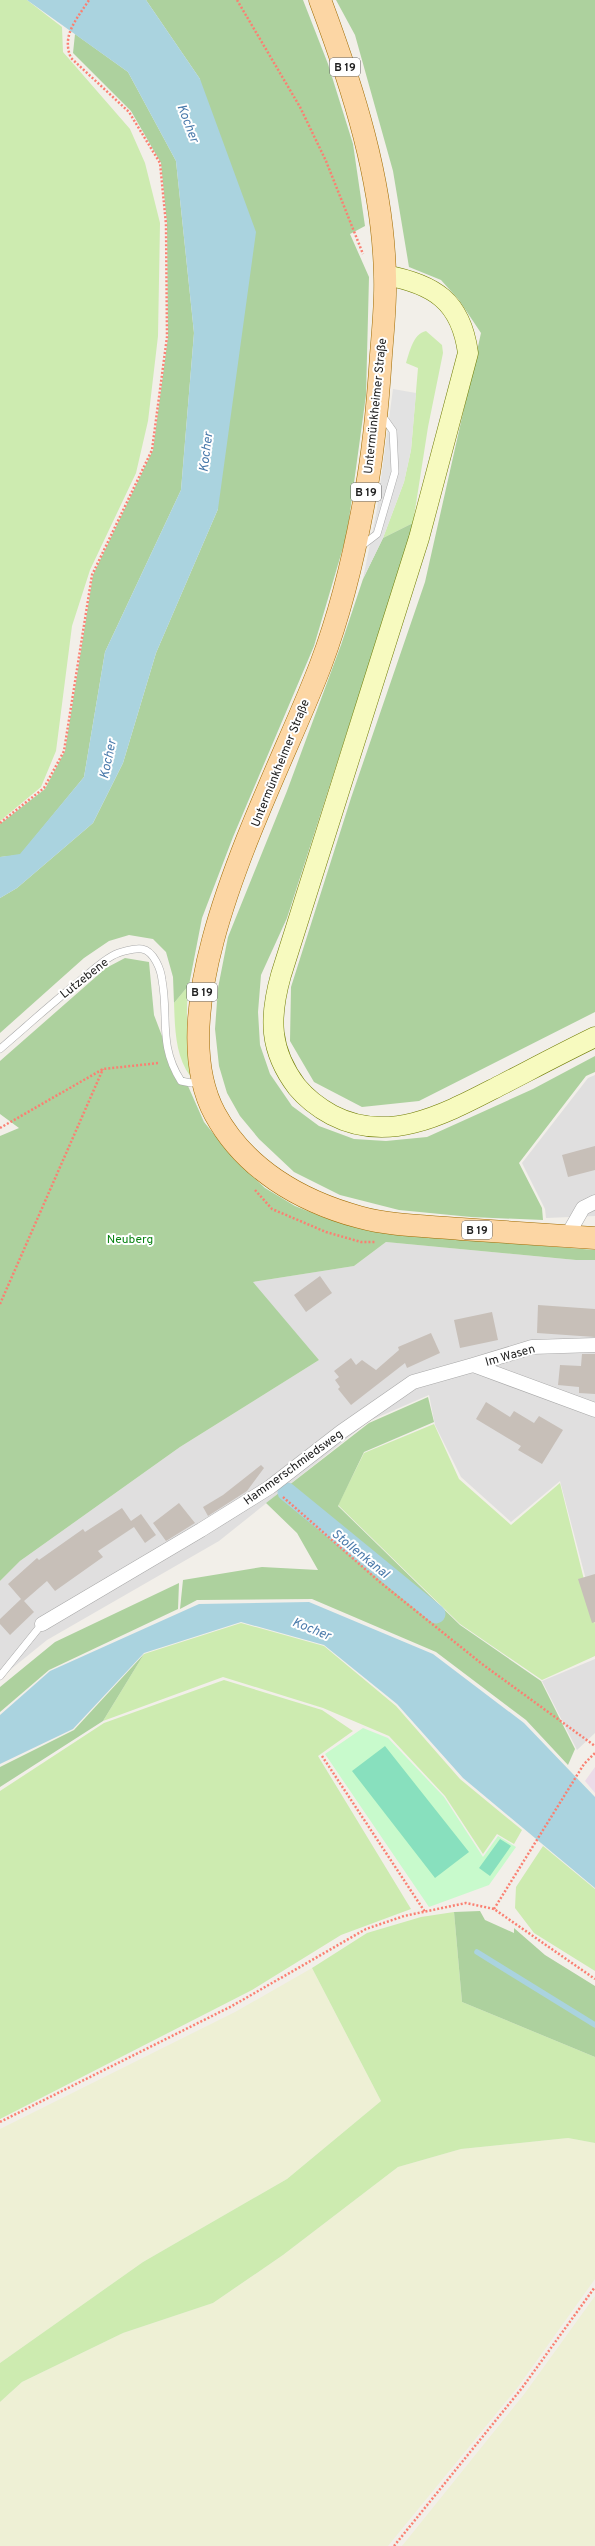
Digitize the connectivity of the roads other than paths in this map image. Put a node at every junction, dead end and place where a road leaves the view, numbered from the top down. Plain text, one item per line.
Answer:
1 (320, 0) edge
2 (385, 275) junction
3 (595, 1036) edge
4 (0, 1049) edge
5 (202, 1080) junction
6 (595, 1202) edge
7 (567, 1236) junction
8 (595, 1238) edge
9 (595, 1345) edge
10 (473, 1366) junction
11 (595, 1410) edge
12 (42, 1624) joint
13 (0, 1676) edge

1 - 2 main road, Untermünkheimer Straße / B 19
2 - 3 main road
2 - 5 main road, Untermünkheimer Straße / B 19
4 - 5 lane, Lutzebene
5 - 7 main road, Untermünkheimer Straße / B 19
6 - 7 street
7 - 8 main road, Untermünkheimer Straße / B 19
9 - 10 street, Im Wasen
10 - 11 street
10 - 12 street, Hammerschmiedsweg
12 - 13 lane, Hammerschmiedsweg

